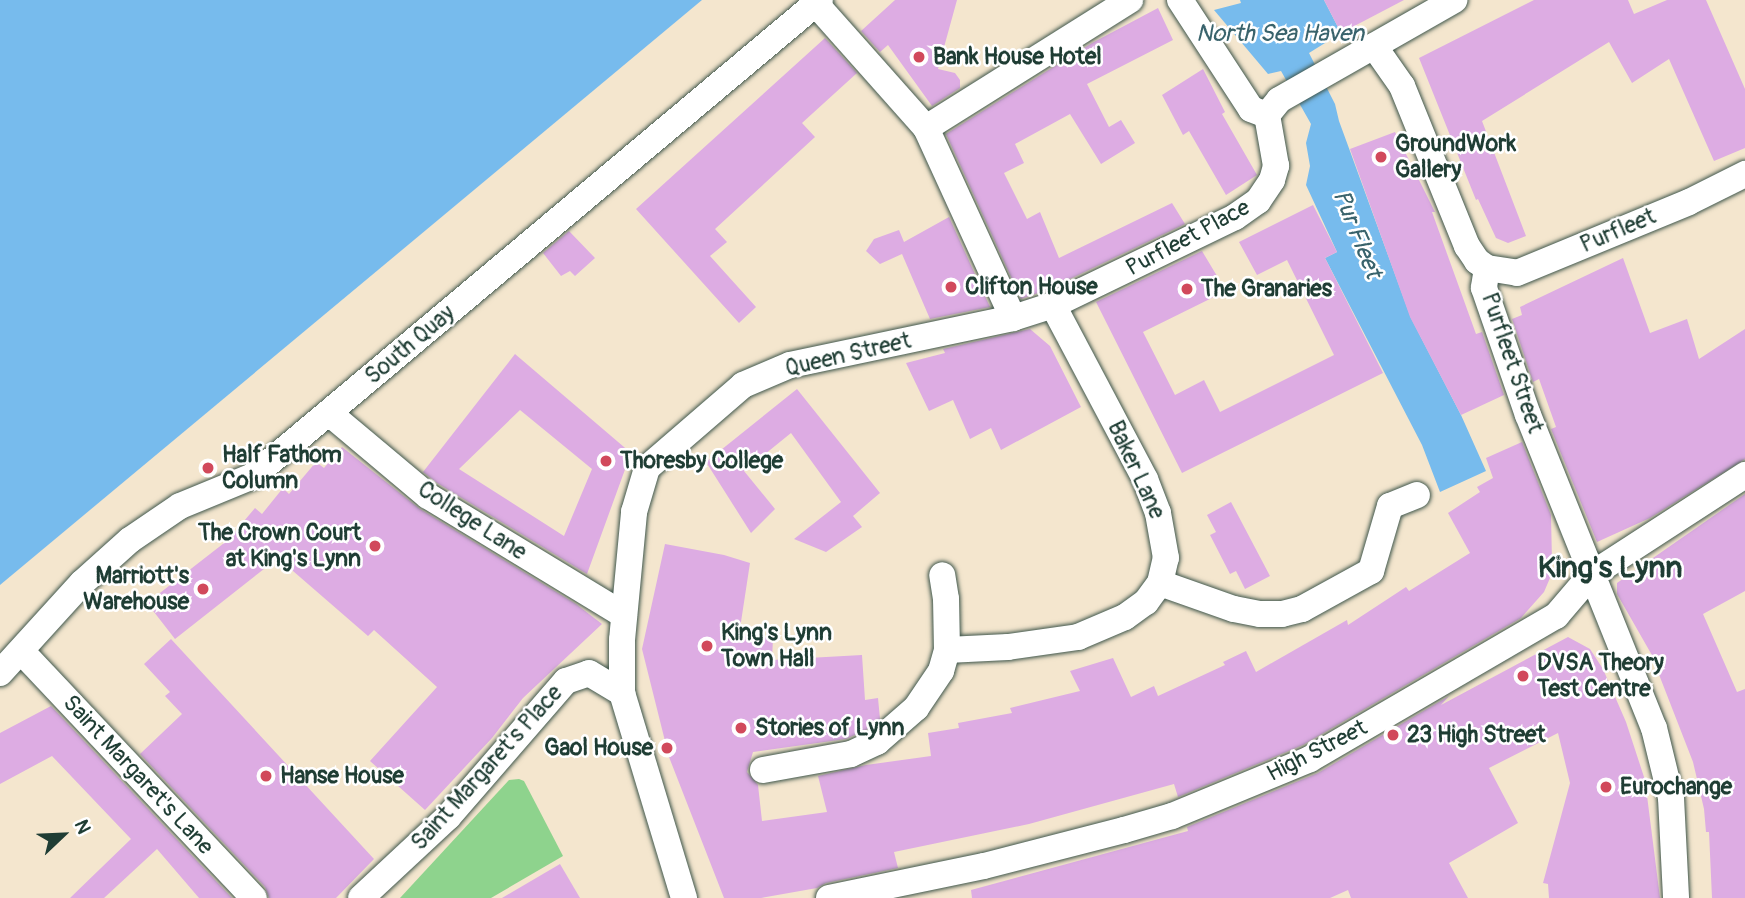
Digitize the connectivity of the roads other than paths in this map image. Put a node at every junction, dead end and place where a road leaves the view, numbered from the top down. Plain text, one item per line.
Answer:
1 (1130, 0) edge
2 (1180, 0) edge
3 (1454, 0) edge
4 (818, 2) edge
5 (1364, 52) junction
6 (1273, 107) junction
7 (926, 128) junction
8 (1745, 174) edge
9 (1487, 268) junction
10 (1053, 305) junction
11 (1013, 318) junction
12 (329, 413) junction
13 (1745, 475) edge
14 (1417, 495) dead end
15 (942, 575) dead end
16 (1591, 575) junction
17 (1160, 583) junction
18 (624, 615) junction
19 (947, 650) junction
20 (22, 652) junction
21 (0, 673) edge
22 (622, 693) junction
23 (763, 771) dead end
24 (254, 898) edge
25 (361, 898) edge
26 (684, 898) edge
27 (829, 898) edge
28 (1676, 898) edge

1 - 7 street
2 - 6 street
3 - 5 street
4 - 7 street
4 - 12 street, South Quay
5 - 6 street
5 - 9 street, Purfleet Street
6 - 10 street, Purfleet Place
7 - 11 street
8 - 9 street, Purfleet
9 - 16 street, Purfleet Street
10 - 11 street, Purfleet Place
10 - 17 street, Baker Lane
11 - 18 street, Queen Street
12 - 18 street, College Lane
12 - 20 street, South Quay
13 - 16 street, High Street
14 - 17 street
15 - 19 street
16 - 27 street, High Street
16 - 28 street, Purfleet Street
17 - 19 street
18 - 22 street, Queen Street
19 - 23 street
20 - 21 street, South Quay
20 - 24 street, Saint Margaret's Lane
22 - 25 street, Saint Margaret's Place
22 - 26 street, Queen Street

